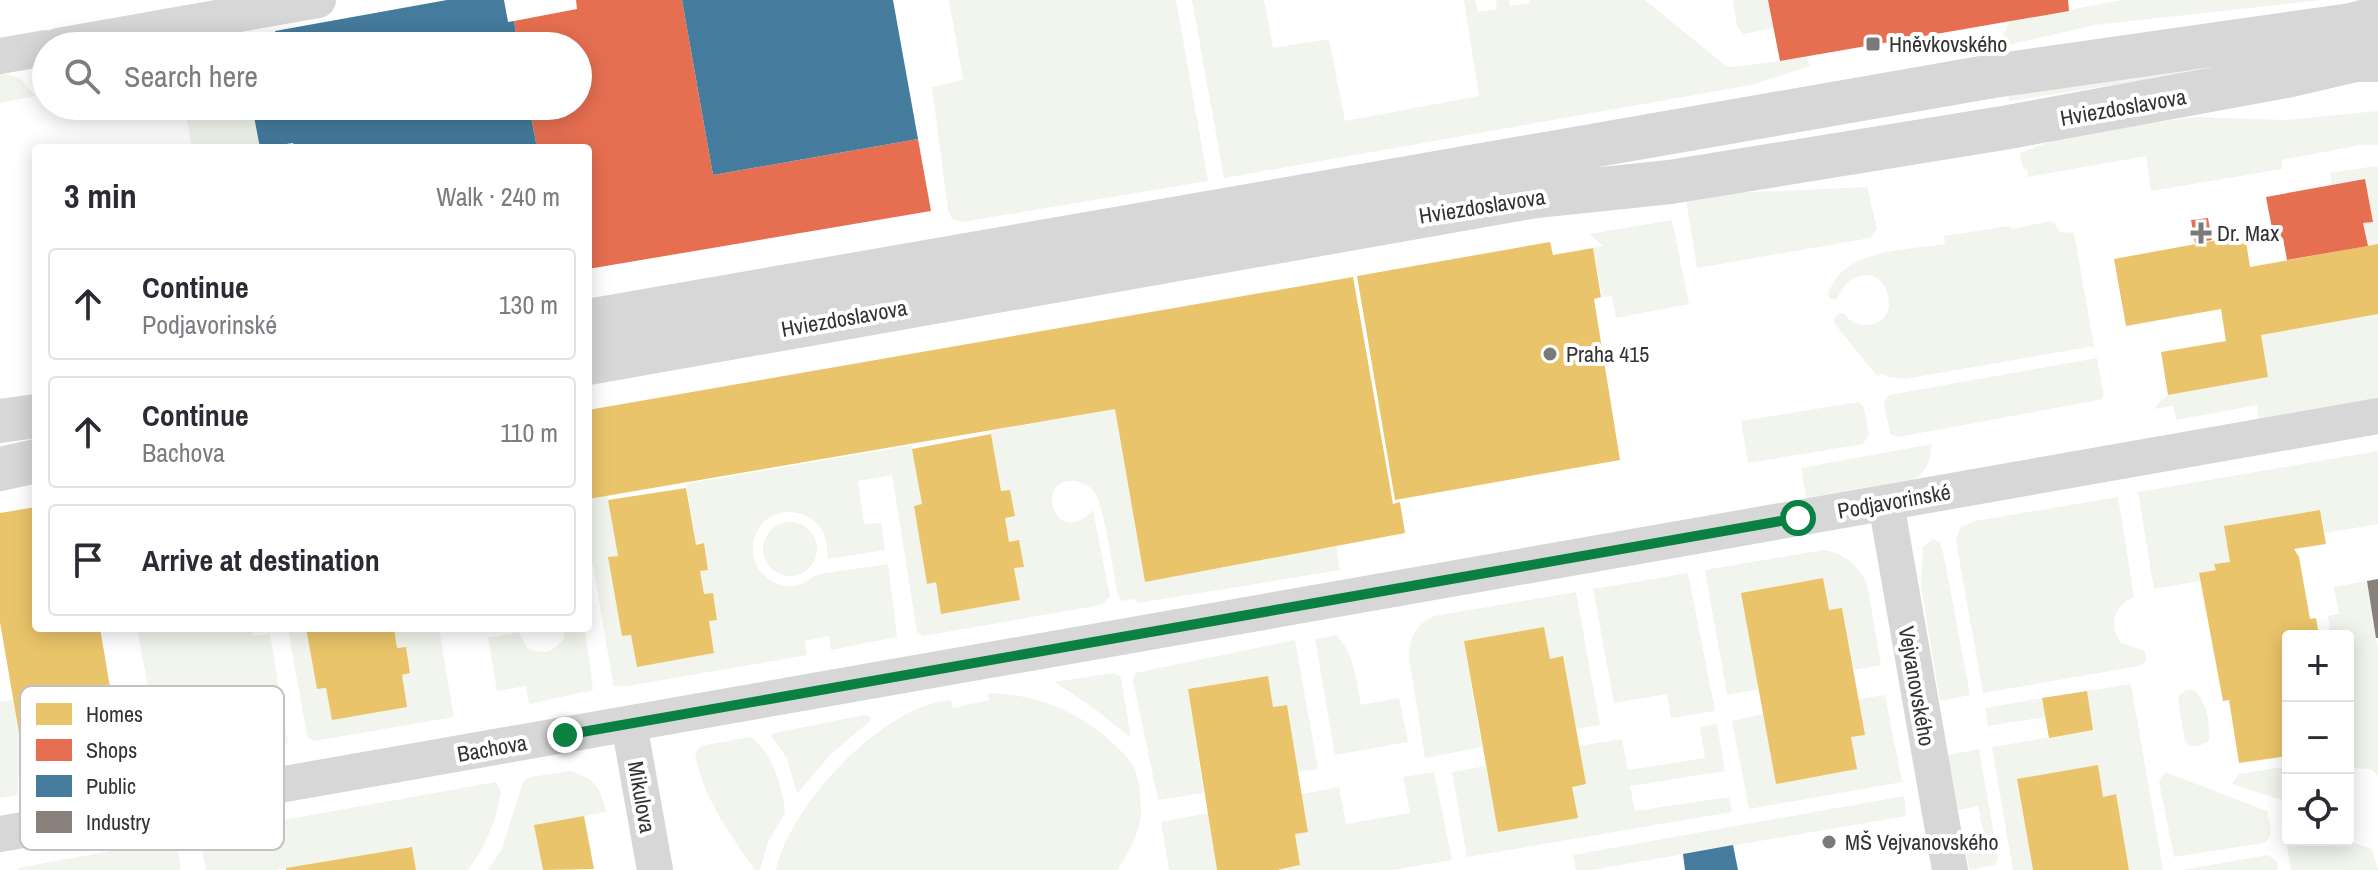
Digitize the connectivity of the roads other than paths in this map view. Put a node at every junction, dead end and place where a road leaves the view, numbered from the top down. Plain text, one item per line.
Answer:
1 (318, 0) edge
2 (2378, 18) edge
3 (137, 32) edge
4 (32, 50) edge
5 (0, 56) edge
6 (2378, 60) edge
7 (592, 320) edge
8 (592, 362) edge
9 (2378, 416) edge
10 (32, 417) edge
11 (0, 421) edge
12 (32, 462) edge
13 (0, 469) edge
14 (1886, 503) junction
15 (1126, 637) joint
16 (629, 724) junction
17 (284, 784) edge
18 (20, 831) edge
19 (0, 834) edge
20 (655, 870) edge
21 (1950, 870) edge

1 - 3 street
2 - 7 street, Hviezdoslavova
4 - 5 street
6 - 8 street, Hviezdoslavova
9 - 14 street, Podjavorinské
10 - 11 street
12 - 13 street
14 - 15 street, Podjavorinské
14 - 21 street, Vejvanovského
15 - 16 street, Bachova
16 - 17 street, Bachova
16 - 20 street, Mikulova
18 - 19 street, Bachova

